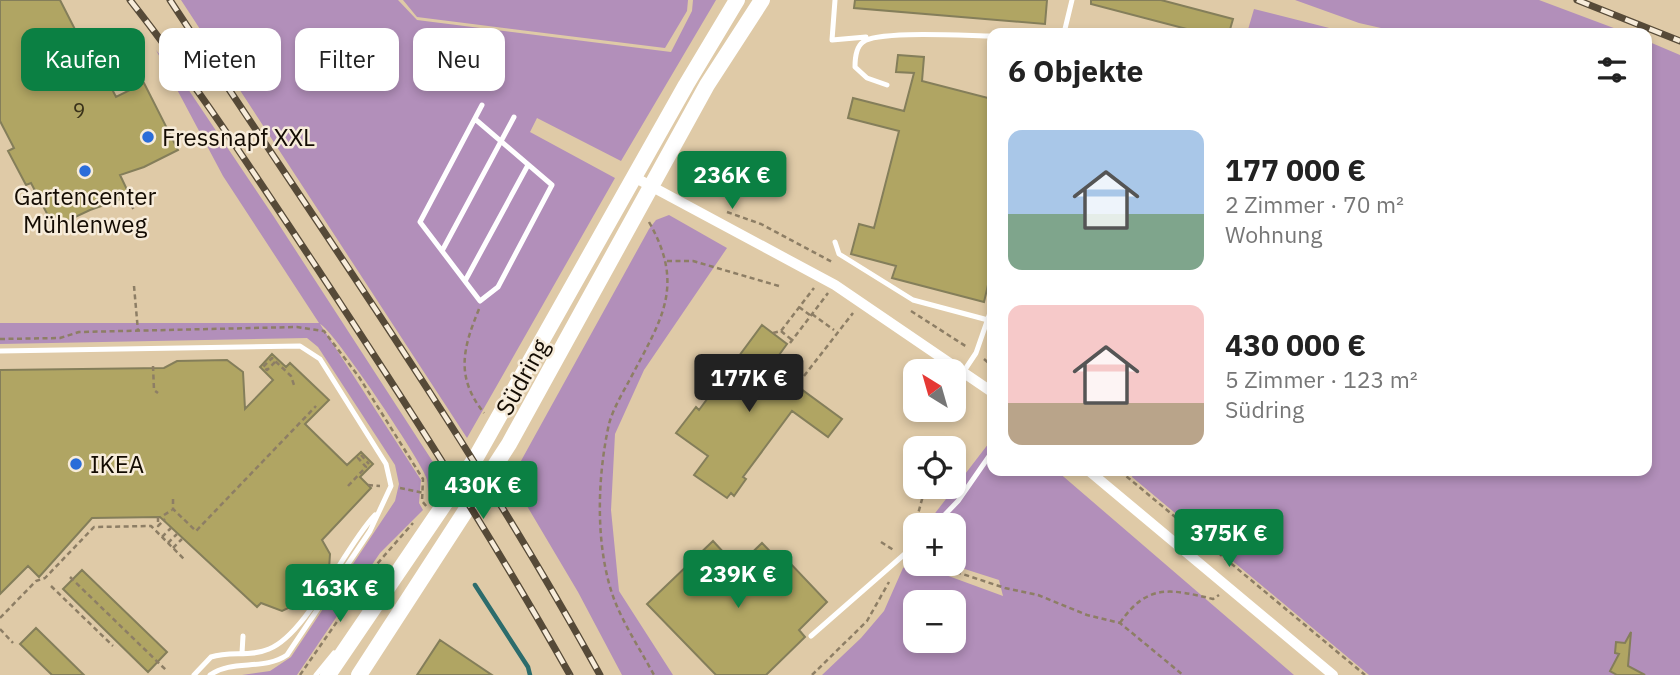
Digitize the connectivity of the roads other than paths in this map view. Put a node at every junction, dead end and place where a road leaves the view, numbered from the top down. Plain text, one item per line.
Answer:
1 (737, 0) edge
2 (762, 0) edge
3 (835, 0) edge
4 (1072, 0) edge
5 (1065, 28) edge
6 (987, 36) edge
7 (872, 37) junction
8 (887, 85) dead end
9 (482, 105) dead end
10 (514, 117) dead end
11 (475, 120) junction
12 (501, 142) junction
13 (528, 165) junction
14 (634, 177) junction
15 (653, 187) junction
16 (835, 242) dead end
17 (442, 251) junction
18 (465, 281) junction
19 (987, 320) edge
20 (987, 323) edge
21 (0, 351) edge
22 (945, 359) edge
23 (966, 369) edge
24 (966, 373) edge
25 (987, 388) edge
26 (987, 459) edge
27 (1094, 476) edge
28 (380, 510) junction
29 (946, 513) edge
30 (903, 557) edge
31 (383, 594) junction
32 (243, 636) dead end
33 (811, 636) dead end
34 (242, 653) junction
35 (194, 675) edge
36 (211, 675) edge
37 (316, 675) edge
38 (328, 675) edge
39 (359, 675) edge
40 (1333, 675) edge

1 - 14 main road, Südring
2 - 15 main road, Südring
3 - 7 lane
4 - 5 lane
6 - 7 lane
7 - 8 lane
9 - 11 lane
10 - 12 lane
11 - 12 lane
11 - 17 lane
12 - 13 lane
12 - 17 lane
13 - 18 lane
13 - 18 lane
14 - 15 street
14 - 31 main road, Südring
15 - 22 street
15 - 39 main road, Südring
16 - 19 lane
17 - 18 lane
20 - 23 lane
21 - 28 lane
24 - 25 street
26 - 29 lane
27 - 40 street
28 - 34 lane
28 - 36 lane
30 - 33 lane
31 - 37 lane
31 - 38 main road, Südring
32 - 34 lane
34 - 35 lane

